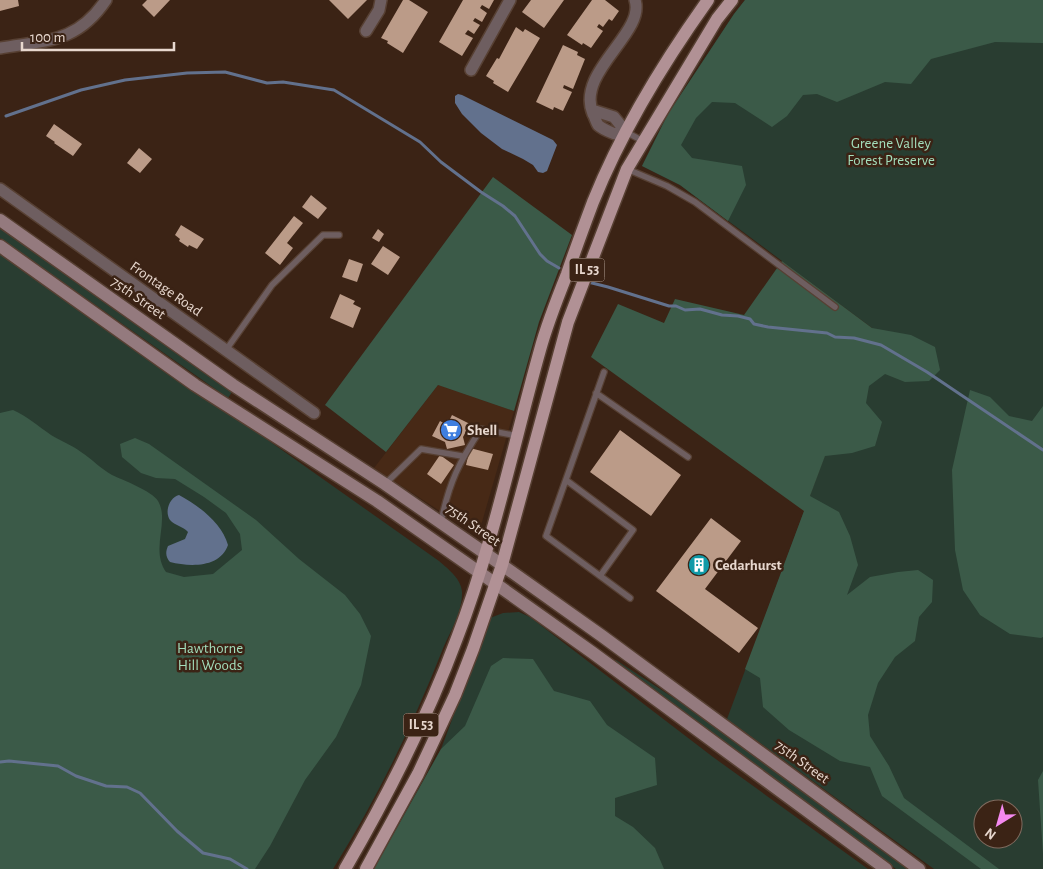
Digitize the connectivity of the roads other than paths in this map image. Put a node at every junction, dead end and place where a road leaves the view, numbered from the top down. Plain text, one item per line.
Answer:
1 (106, 0) edge
2 (381, 0) edge
3 (510, 0) edge
4 (635, 0) edge
5 (708, 0) edge
6 (732, 0) edge
7 (366, 31) dead end
8 (0, 48) edge
9 (471, 70) dead end
10 (626, 132) junction
11 (643, 140) junction
12 (627, 169) junction
13 (0, 189) edge
14 (0, 220) edge
15 (339, 235) dead end
16 (0, 246) edge
17 (835, 307) dead end
18 (226, 350) junction
19 (604, 372) dead end
20 (596, 393) junction
21 (314, 413) dead end
22 (518, 436) junction
23 (462, 456) junction
24 (688, 457) dead end
25 (566, 480) junction
26 (385, 484) junction
27 (441, 522) junction
28 (486, 554) junction
29 (502, 565) junction
30 (480, 573) junction
31 (600, 576) junction
32 (496, 584) junction
33 (630, 598) dead end
34 (345, 869) edge
35 (366, 869) edge
36 (886, 869) edge
37 (919, 869) edge

1 - 8 street
2 - 7 street
3 - 9 street
4 - 10 street
5 - 10 main road, IL 53
6 - 11 main road, IL 53
10 - 11 lane
10 - 22 main road, IL 53
11 - 12 main road, IL 53
12 - 17 lane
12 - 29 main road, IL 53
13 - 18 street, Frontage Road
14 - 26 main road, 75th Street
15 - 18 lane
16 - 30 main road
18 - 21 street, Frontage Road
19 - 20 lane
20 - 24 lane
20 - 25 lane
22 - 23 lane
22 - 28 main road, IL 53
23 - 26 lane
23 - 27 lane
25 - 31 lane
25 - 31 lane
26 - 27 main road, 75th Street
27 - 28 main road, 75th Street
28 - 29 main road, 75th Street
28 - 30 main road, IL 53
29 - 32 main road, IL 53
29 - 37 main road, 75th Street
30 - 32 main road
30 - 34 main road, IL 53
31 - 33 lane
32 - 35 main road, IL 53
32 - 36 main road

